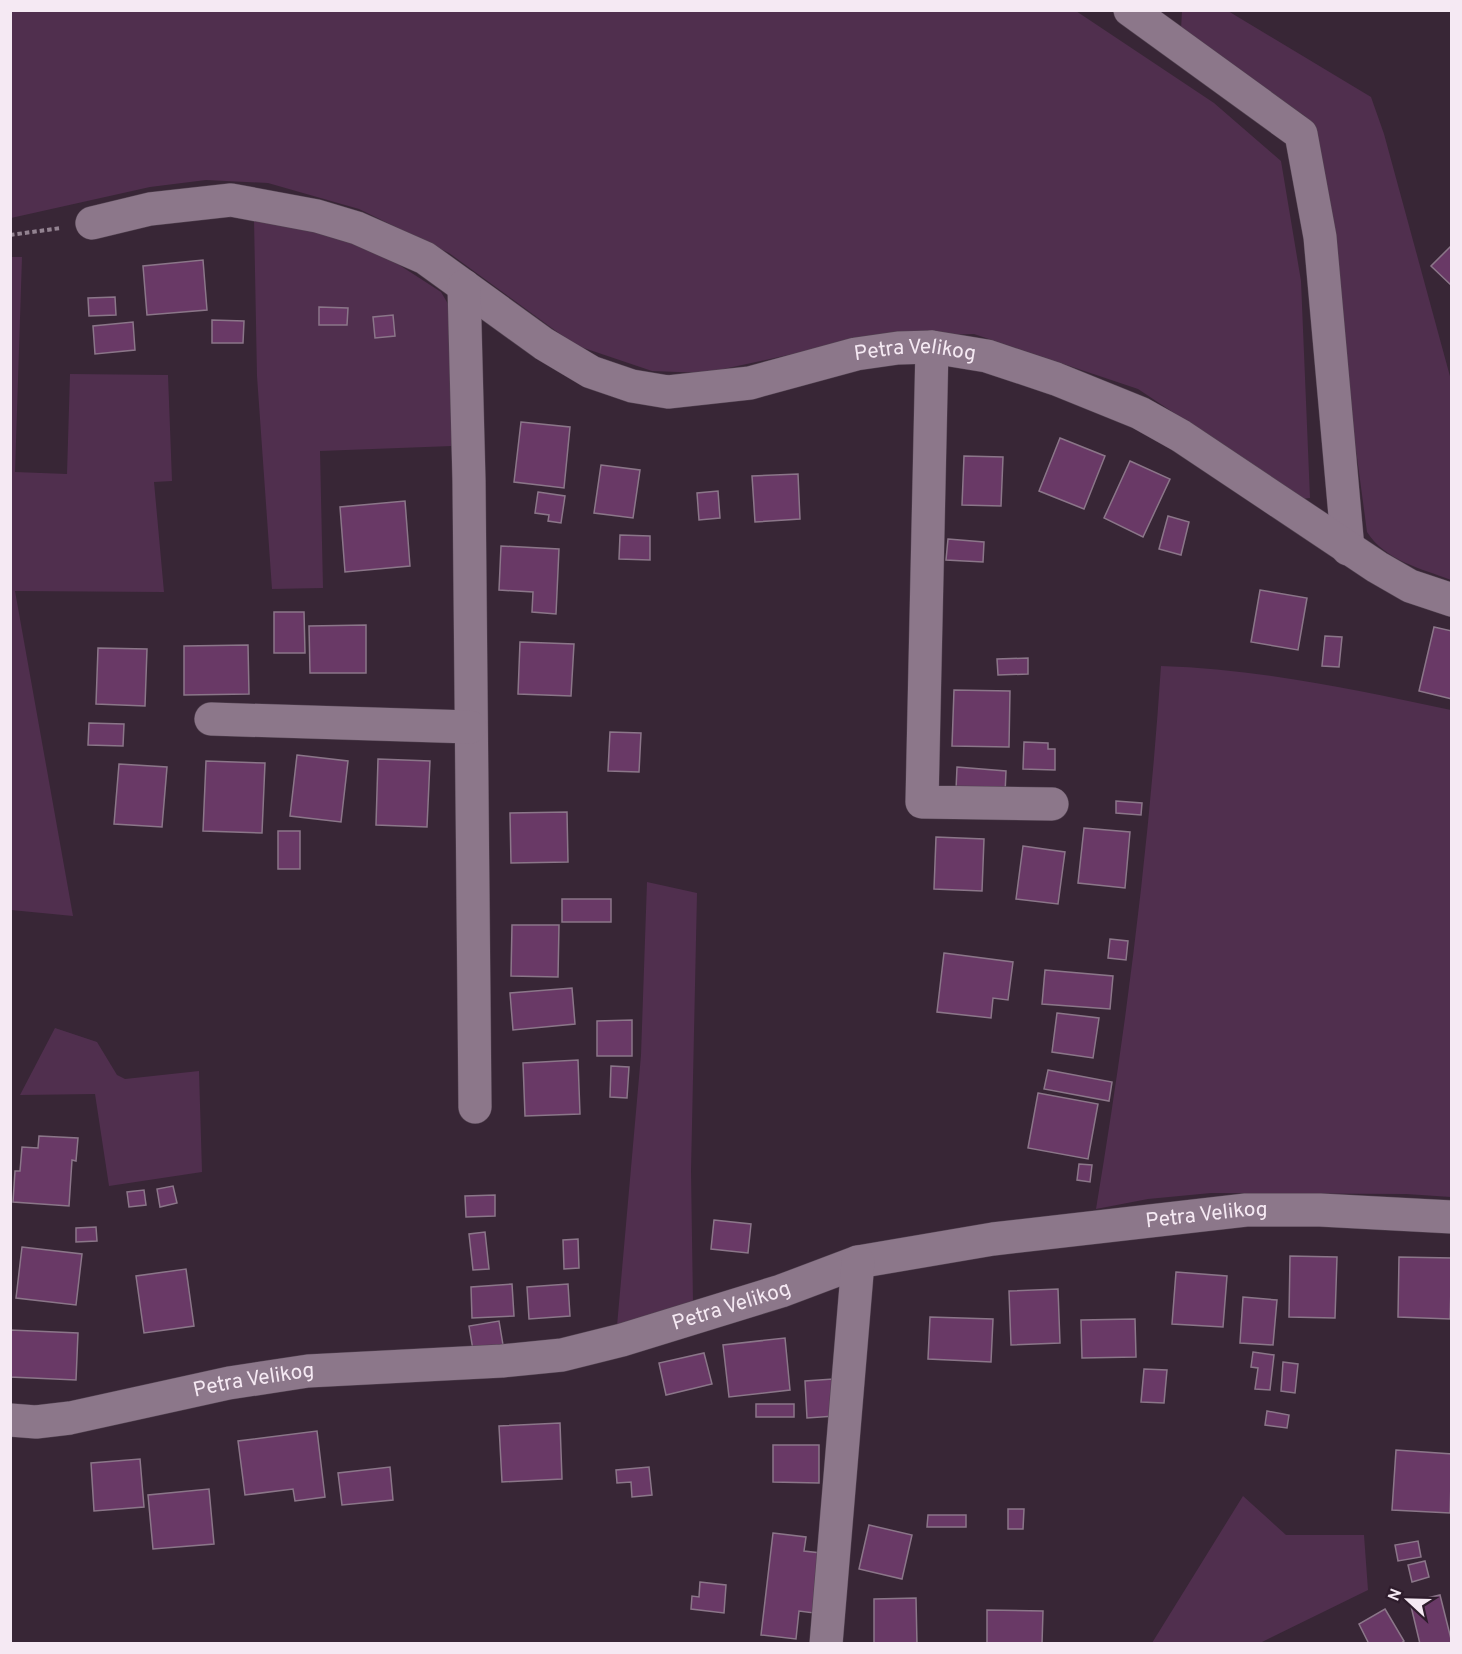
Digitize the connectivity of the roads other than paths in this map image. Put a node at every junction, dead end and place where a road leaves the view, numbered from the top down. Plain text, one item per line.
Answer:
1 (1130, 10) edge
2 (92, 223) road end
3 (464, 286) junction
4 (932, 347) junction
5 (1348, 549) junction
6 (1452, 600) edge
7 (211, 719) dead end
8 (470, 728) junction
9 (1052, 804) dead end
10 (475, 1107) dead end
11 (1452, 1217) edge
12 (858, 1262) junction
13 (10, 1420) edge
14 (826, 1644) edge

1 - 5 street
2 - 3 street, Petra Velikog
3 - 4 street, Petra Velikog
3 - 8 street
4 - 5 street, Petra Velikog
4 - 9 street
5 - 6 street, Petra Velikog
7 - 8 street
8 - 10 street
11 - 12 street, Petra Velikog
12 - 13 street, Petra Velikog
12 - 14 street

